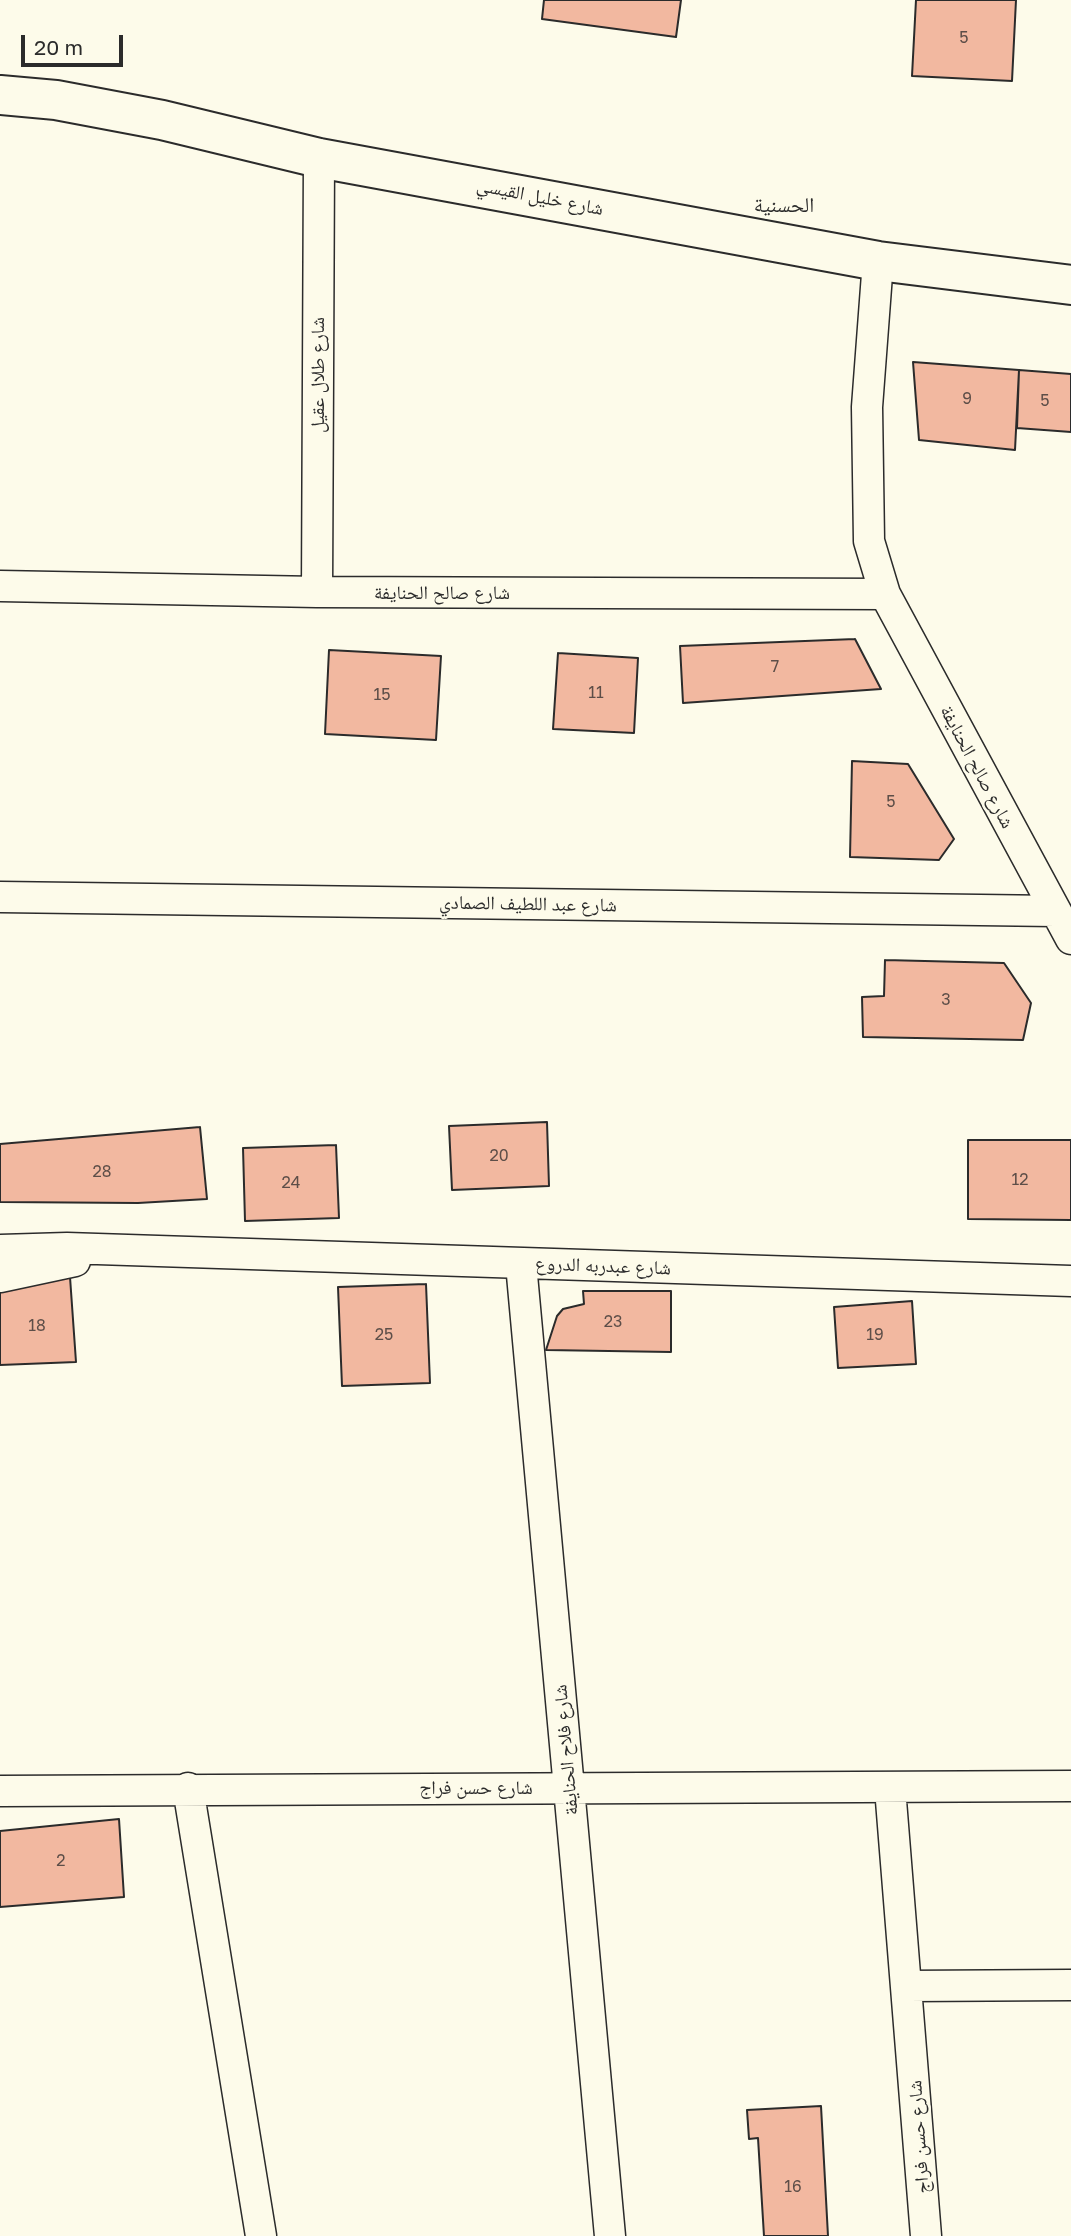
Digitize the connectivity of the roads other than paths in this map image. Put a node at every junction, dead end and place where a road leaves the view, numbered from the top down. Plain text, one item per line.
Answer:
1 (1, 91) edge
2 (318, 158) junction
3 (878, 261) junction
4 (1027, 281) junction
5 (1071, 285) edge
6 (1071, 292) edge
7 (0, 586) edge
8 (317, 592) junction
9 (884, 594) junction
10 (0, 897) edge
11 (1055, 911) junction
12 (1071, 939) edge
13 (0, 1250) edge
14 (134, 1252) junction
15 (522, 1264) junction
16 (0, 1277) edge
17 (1071, 1281) edge
18 (1071, 1786) edge
19 (188, 1788) junction
20 (569, 1788) junction
21 (890, 1788) junction
22 (0, 1791) edge
23 (1071, 1985) edge
24 (908, 1986) junction
25 (261, 2236) edge
26 (610, 2236) edge
27 (926, 2236) edge

1 - 2 street, شارع خليل القيسي
2 - 3 street, شارع خليل القيسي
2 - 8 street, شارع طلال عقيل
3 - 4 street, شارع خليل القيسي
3 - 9 street, شارع صالح الحنايفة
4 - 5 street, شارع خليل القيسي
4 - 6 street, شارع خليل القيسي
7 - 8 street, شارع صالح الحنايفة
8 - 9 street, شارع صالح الحنايفة
9 - 11 street, شارع صالح الحنايفة
10 - 11 street, شارع عبد اللطيف الصمادي
11 - 12 street, شارع صالح الحنايفة
13 - 14 street, شارع عبدربه الدروع
14 - 15 street, شارع عبدربه الدروع
14 - 16 street, شارع عبدربه الدروع
15 - 17 street, شارع عبدربه الدروع
15 - 20 street, شارع فلاح الحنايفة
18 - 21 street, شارع حسن فراج
19 - 20 street, شارع حسن فراج
19 - 22 street, شارع حسن فراج
19 - 25 street
20 - 21 street, شارع حسن فراج
20 - 26 street, شارع فلاح الحنايفة
21 - 24 street, شارع حسن فراج
23 - 24 street
24 - 27 street, شارع حسن فراج

